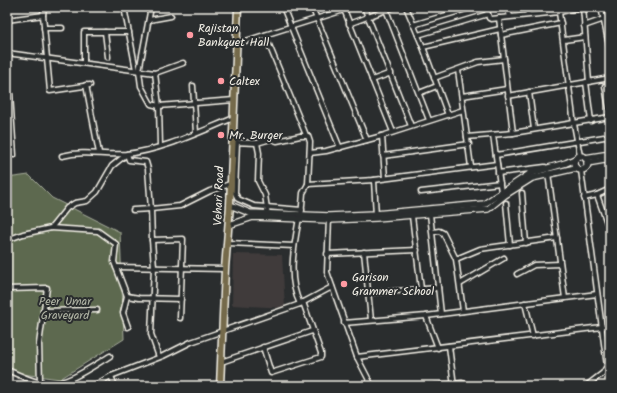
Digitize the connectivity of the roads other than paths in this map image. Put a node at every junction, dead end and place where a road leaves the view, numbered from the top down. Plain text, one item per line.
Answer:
1 (44, 7) edge
2 (124, 7) edge
3 (151, 7) edge
4 (238, 7) edge
5 (283, 7) edge
6 (312, 7) edge
7 (364, 7) edge
8 (394, 7) edge
9 (406, 7) edge
10 (473, 7) edge
11 (486, 7) edge
12 (507, 7) edge
13 (526, 7) edge
14 (549, 7) edge
15 (601, 7) edge
16 (386, 8) edge
17 (344, 9) edge
18 (560, 12) junction
19 (550, 13) junction
20 (488, 14) junction
21 (528, 14) junction
22 (43, 15) junction
23 (171, 16) dead end
24 (510, 16) junction
25 (368, 17) junction
26 (610, 17) edge
27 (499, 18) junction
28 (605, 19) junction
29 (7, 20) edge
30 (149, 20) junction
31 (318, 20) junction
32 (561, 23) junction
33 (349, 24) junction
34 (414, 26) junction
35 (584, 26) junction
36 (290, 27) junction
37 (44, 28) junction
38 (62, 28) dead end
39 (500, 29) junction
40 (105, 32) junction
41 (129, 32) junction
42 (501, 34) junction
43 (265, 35) junction
44 (418, 35) junction
45 (585, 37) junction
46 (564, 40) junction
47 (236, 44) junction
48 (423, 47) junction
49 (610, 50) edge
50 (7, 52) edge
51 (108, 57) dead end
52 (48, 58) junction
53 (504, 59) junction
54 (84, 62) junction
55 (183, 63) dead end
56 (137, 70) junction
57 (458, 70) junction
58 (155, 73) junction
59 (391, 73) junction
60 (434, 78) junction
61 (610, 78) edge
62 (372, 80) junction
63 (588, 82) junction
64 (570, 85) junction
65 (193, 86) dead end
66 (437, 86) junction
67 (605, 86) dead end
68 (508, 89) junction
69 (529, 92) junction
70 (419, 93) junction
71 (7, 94) edge
72 (462, 96) junction
73 (508, 96) junction
74 (234, 100) junction
75 (194, 104) junction
76 (159, 106) junction
77 (463, 110) junction
78 (610, 114) edge
79 (448, 115) junction
80 (610, 117) edge
81 (234, 118) junction
82 (429, 120) junction
83 (591, 121) junction
84 (574, 124) junction
85 (411, 126) junction
86 (534, 129) junction
87 (393, 132) junction
88 (196, 133) junction
89 (513, 133) junction
90 (493, 135) junction
91 (306, 136) junction
92 (382, 136) junction
93 (610, 136) edge
94 (467, 137) junction
95 (367, 140) junction
96 (234, 142) junction
97 (577, 142) junction
98 (257, 143) junction
99 (469, 144) junction
100 (160, 146) junction
101 (340, 148) junction
102 (99, 153) junction
103 (310, 153) junction
104 (127, 154) junction
105 (610, 154) edge
106 (14, 155) dead end
107 (496, 155) junction
108 (62, 156) dead end
109 (384, 156) junction
110 (582, 159) junction
111 (608, 159) edge
112 (497, 164) junction
113 (471, 167) junction
114 (610, 167) edge
115 (578, 169) junction
116 (548, 170) junction
117 (498, 173) junction
118 (385, 178) junction
119 (374, 180) junction
120 (500, 183) junction
121 (230, 184) junction
122 (308, 184) junction
123 (610, 189) edge
124 (421, 192) dead end
125 (501, 192) junction
126 (522, 193) dead end
127 (598, 195) junction
128 (584, 198) junction
129 (506, 202) dead end
130 (230, 204) junction
131 (267, 206) junction
132 (151, 209) junction
133 (133, 210) dead end
134 (430, 214) junction
135 (301, 215) junction
136 (268, 216) junction
137 (376, 216) junction
138 (412, 216) junction
139 (329, 218) junction
140 (229, 225) junction
141 (51, 228) junction
142 (610, 231) edge
143 (432, 232) junction
144 (557, 238) junction
145 (7, 240) edge
146 (152, 240) junction
147 (228, 243) junction
148 (526, 243) junction
149 (510, 245) junction
150 (294, 246) junction
151 (417, 250) junction
152 (364, 252) junction
153 (327, 254) junction
154 (504, 258) dead end
155 (456, 259) junction
156 (560, 264) junction
157 (116, 266) junction
158 (154, 267) junction
159 (181, 267) junction
160 (225, 269) junction
161 (517, 274) dead end
162 (460, 284) junction
163 (332, 287) junction
164 (438, 288) junction
165 (7, 289) edge
166 (421, 289) junction
167 (369, 293) junction
168 (597, 294) junction
169 (127, 296) junction
170 (153, 298) junction
171 (565, 298) junction
172 (181, 299) junction
173 (302, 303) junction
174 (525, 303) junction
175 (97, 310) dead end
176 (43, 311) junction
177 (463, 311) junction
178 (441, 314) junction
179 (426, 316) junction
180 (180, 318) dead end
181 (371, 320) junction
182 (344, 323) junction
183 (610, 326) edge
184 (128, 327) dead end
185 (602, 328) junction
186 (222, 330) junction
187 (312, 331) junction
188 (533, 336) junction
189 (449, 346) junction
190 (263, 347) junction
191 (438, 348) junction
192 (110, 356) dead end
193 (159, 357) junction
194 (357, 357) junction
195 (221, 362) junction
196 (609, 366) edge
197 (7, 370) edge
198 (111, 376) junction
199 (40, 382) junction
200 (454, 385) edge
201 (93, 386) edge
202 (115, 386) edge
203 (220, 386) edge
204 (372, 386) edge
205 (435, 386) edge
206 (471, 386) edge
207 (586, 386) edge

1 - 22 street
2 - 41 street
3 - 30 street
4 - 47 main road, Vehari Road
5 - 36 street
6 - 31 street
7 - 25 street
8 - 16 street
9 - 34 street
10 - 34 street
11 - 20 street
12 - 24 street
13 - 21 street
14 - 19 street
15 - 28 street
16 - 25 street
16 - 70 street
17 - 31 street
17 - 33 street
18 - 19 street
18 - 32 street
18 - 35 street
19 - 21 street
20 - 27 street
20 - 44 street
21 - 24 street
22 - 29 street
22 - 37 street
23 - 30 street
24 - 27 street
25 - 33 street
25 - 59 street
26 - 28 street
27 - 39 street
28 - 35 street
28 - 49 street
30 - 56 street
31 - 36 street
31 - 95 street
32 - 42 street
32 - 46 street
33 - 62 street
34 - 44 street
35 - 45 street
36 - 43 street
36 - 101 street
37 - 38 street
37 - 52 street
39 - 42 street
39 - 48 street
40 - 41 street
40 - 51 street
40 - 54 street
41 - 56 street
42 - 53 street
43 - 47 street
43 - 91 street
44 - 48 street
45 - 46 street
45 - 63 street
46 - 64 street
47 - 74 main road, Vehari Road
48 - 60 street
50 - 52 street
52 - 54 street
52 - 102 street
53 - 57 street
53 - 68 street
54 - 56 street
55 - 58 street
56 - 58 street
56 - 76 street
57 - 60 street
57 - 72 street
58 - 76 street
59 - 62 street
59 - 85 street
60 - 66 street
61 - 63 street
62 - 87 street
63 - 64 street
63 - 83 street
64 - 69 street
64 - 84 street
65 - 75 street
66 - 70 street
66 - 79 street
67 - 78 street
68 - 72 street
68 - 73 street
69 - 73 street
69 - 86 street
70 - 82 street
71 - 106 street
72 - 77 street
73 - 89 street
74 - 75 street
74 - 81 main road, Vehari Road
75 - 76 street
75 - 88 street
76 - 100 street
77 - 79 street
77 - 94 street
79 - 82 street
80 - 83 street
81 - 88 street
81 - 96 main road, Vehari Road
82 - 85 street
83 - 84 street
84 - 86 street
84 - 97 street
85 - 87 street
86 - 89 street
87 - 92 street
88 - 100 street
89 - 90 street
90 - 94 street
90 - 107 street
91 - 98 street
91 - 103 street
92 - 95 street
92 - 109 street
93 - 97 street
94 - 99 street
95 - 101 street
96 - 98 street
96 - 121 main road, Vehari Road
96 - 131 street
97 - 107 street
97 - 110 street
98 - 131 street
99 - 109 street
99 - 113 street
100 - 104 street
101 - 103 street
102 - 104 street
102 - 108 street
103 - 122 street
104 - 132 street
104 - 141 street
105 - 110 main road
107 - 112 street
109 - 118 street
110 - 111 main road
110 - 115 main road
110 - 115 main road
110 - 116 main road
111 - 114 street
112 - 113 street
112 - 117 street
113 - 118 street
115 - 116 main road
115 - 128 street
116 - 117 street
116 - 125 main road
116 - 134 main road
116 - 144 street
117 - 120 street
118 - 119 street
119 - 122 street
119 - 137 street
120 - 124 street
120 - 125 street
121 - 130 main road, Vehari Road
121 - 132 street
122 - 135 street
123 - 127 street
125 - 137 main road
126 - 148 street
127 - 128 street
127 - 142 street
128 - 168 street
129 - 149 street
130 - 136 main road
130 - 140 main road, Vehari Road
131 - 135 street
131 - 136 street
132 - 133 street
132 - 146 street
134 - 138 main road
134 - 143 street
135 - 136 main road
135 - 139 main road
135 - 150 street
136 - 140 main road
137 - 138 main road
137 - 139 main road
138 - 151 street
139 - 153 street
140 - 147 main road, Vehari Road
141 - 145 street
141 - 157 street
143 - 155 street
143 - 164 street
144 - 148 street
144 - 156 street
146 - 158 street
146 - 159 street
147 - 150 street
147 - 160 main road, Vehari Road
148 - 149 street
149 - 155 street
150 - 173 street
151 - 152 street
151 - 166 street
152 - 153 street
152 - 167 street
153 - 163 street
154 - 162 street
155 - 162 street
156 - 161 street
156 - 171 street
157 - 158 street
157 - 169 street
158 - 159 street
158 - 170 street
159 - 160 street
159 - 172 street
160 - 186 main road, Vehari Road
162 - 177 street
163 - 173 street
163 - 182 street
164 - 166 street
164 - 178 street
165 - 176 street
166 - 167 street
167 - 181 street
168 - 171 street
168 - 185 street
169 - 170 street
169 - 184 street
170 - 172 street
170 - 193 street
171 - 174 street
172 - 180 street
173 - 186 street
173 - 187 street
174 - 177 street
174 - 188 street
175 - 176 street
176 - 199 street
177 - 178 street
178 - 179 street
179 - 181 street
179 - 191 street
181 - 182 street
182 - 194 street
183 - 185 street
185 - 188 street
185 - 196 street
186 - 193 street
186 - 195 main road, Vehari Road
187 - 190 street
187 - 190 street
188 - 189 street
189 - 191 street
189 - 200 street
190 - 195 street
191 - 194 street
192 - 199 street
193 - 198 street
194 - 204 street
195 - 203 main road, Vehari Road
196 - 207 street
197 - 199 street
198 - 201 street
198 - 202 street
200 - 205 street
200 - 206 street

